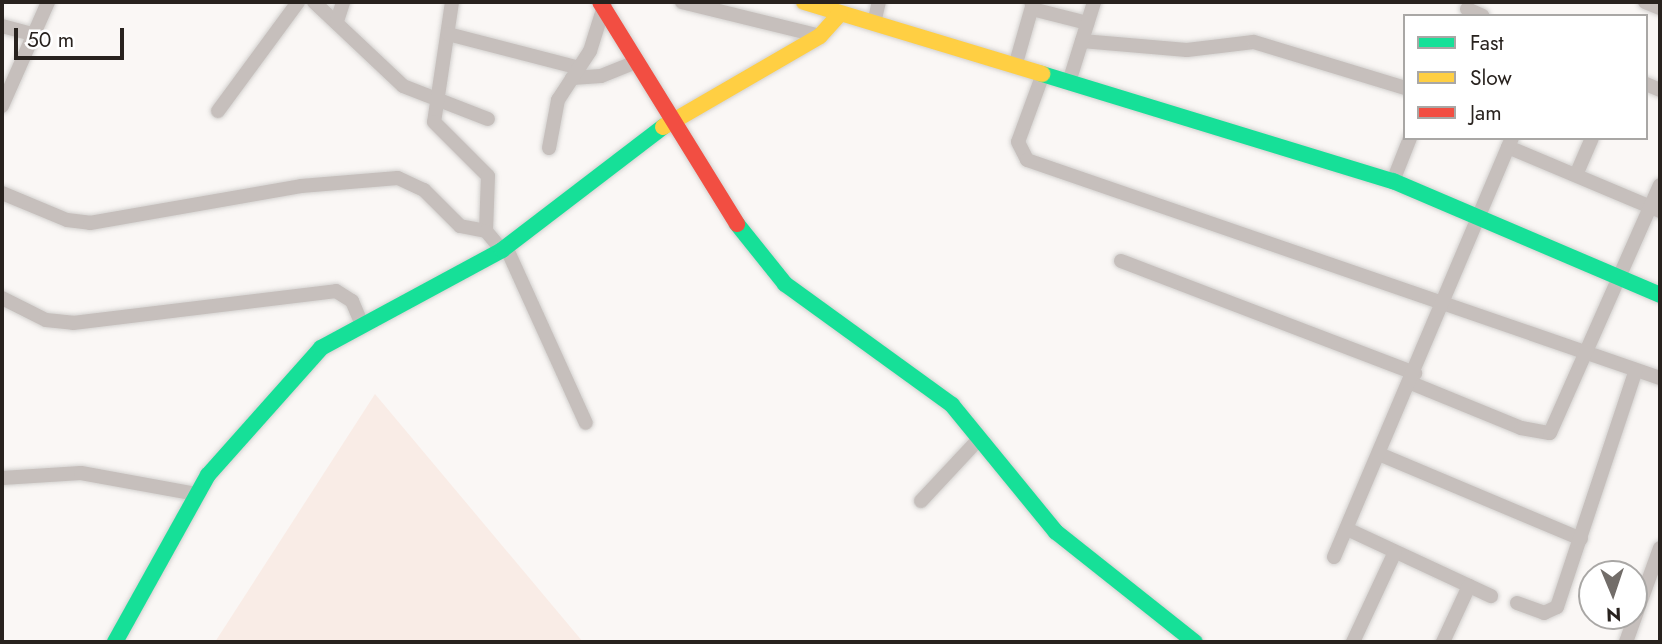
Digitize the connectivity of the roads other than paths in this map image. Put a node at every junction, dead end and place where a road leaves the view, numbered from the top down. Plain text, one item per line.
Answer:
1 (48, 2) edge
2 (298, 2) edge
3 (314, 2) edge
4 (343, 2) edge
5 (453, 2) edge
6 (682, 2) edge
7 (804, 2) edge
8 (879, 2) edge
9 (1094, 2) edge
10 (1645, 2) edge
11 (603, 3) edge
12 (1032, 5) edge
13 (1660, 8) edge
14 (841, 14) junction
15 (337, 21) junction
16 (874, 23) junction
17 (1087, 23) junction
18 (2, 26) edge
19 (32, 34) junction
20 (448, 34) junction
21 (820, 36) junction
22 (1082, 41) junction
23 (635, 62) junction
24 (1016, 63) junction
25 (575, 73) junction
26 (1043, 74) junction
27 (1069, 82) junction
28 (1403, 87) edge
29 (438, 102) junction
30 (2, 106) edge
31 (218, 111) dead end
32 (488, 119) dead end
33 (670, 121) junction
34 (1409, 140) edge
35 (1591, 140) edge
36 (1510, 143) edge
37 (550, 148) dead end
38 (1576, 175) junction
39 (1393, 181) junction
40 (1660, 185) edge
41 (2, 193) edge
42 (1656, 210) edge
43 (1478, 216) junction
44 (486, 231) junction
45 (500, 251) junction
46 (1121, 261) dead end
47 (1621, 278) junction
48 (1660, 295) edge
49 (2, 298) edge
50 (1444, 300) junction
51 (365, 322) junction
52 (1587, 357) junction
53 (1635, 373) junction
54 (1413, 378) junction
55 (1660, 378) edge
56 (586, 423) dead end
57 (979, 439) junction
58 (1380, 454) junction
59 (2, 478) edge
60 (197, 494) junction
61 (921, 501) dead end
62 (1347, 529) junction
63 (1581, 539) junction
64 (1395, 552) junction
65 (1334, 556) dead end
66 (1659, 556) edge
67 (1468, 586) junction
68 (1491, 596) dead end
69 (1517, 603) dead end
70 (115, 642) edge
71 (1195, 642) edge
72 (1353, 642) edge
73 (1443, 642) edge
74 (1626, 642) edge

1 - 19 street
2 - 31 street
3 - 15 street
4 - 15 street
5 - 20 street
6 - 21 street
7 - 14 street
8 - 16 street
9 - 17 street
10 - 13 street
11 - 23 street
11 - 25 street
12 - 17 street
12 - 24 street
14 - 16 street
14 - 21 street
15 - 29 street
16 - 24 street
17 - 22 street
18 - 19 street
19 - 30 street
20 - 25 street
20 - 29 street
21 - 33 street
22 - 27 street
22 - 28 street
23 - 25 street
23 - 33 street
24 - 26 street
25 - 37 street
26 - 27 street
26 - 50 street
27 - 39 street
29 - 32 street
29 - 44 street
33 - 45 street
33 - 57 street
34 - 39 street
35 - 38 street
36 - 38 street
36 - 43 street
38 - 42 street
39 - 43 street
40 - 42 street
41 - 44 street
42 - 47 street
43 - 47 street
43 - 50 street
44 - 45 street
45 - 51 street
45 - 56 street
46 - 54 street
47 - 48 street
47 - 52 street
49 - 51 street
50 - 52 street
50 - 54 street
51 - 60 street
52 - 53 street
52 - 54 street
53 - 55 street
53 - 63 street
54 - 58 street
57 - 61 street
57 - 71 street
58 - 62 street
58 - 63 street
59 - 60 street
60 - 70 street
62 - 64 street
62 - 65 street
63 - 69 street
64 - 67 street
64 - 72 street
66 - 74 street
67 - 68 street
67 - 73 street

